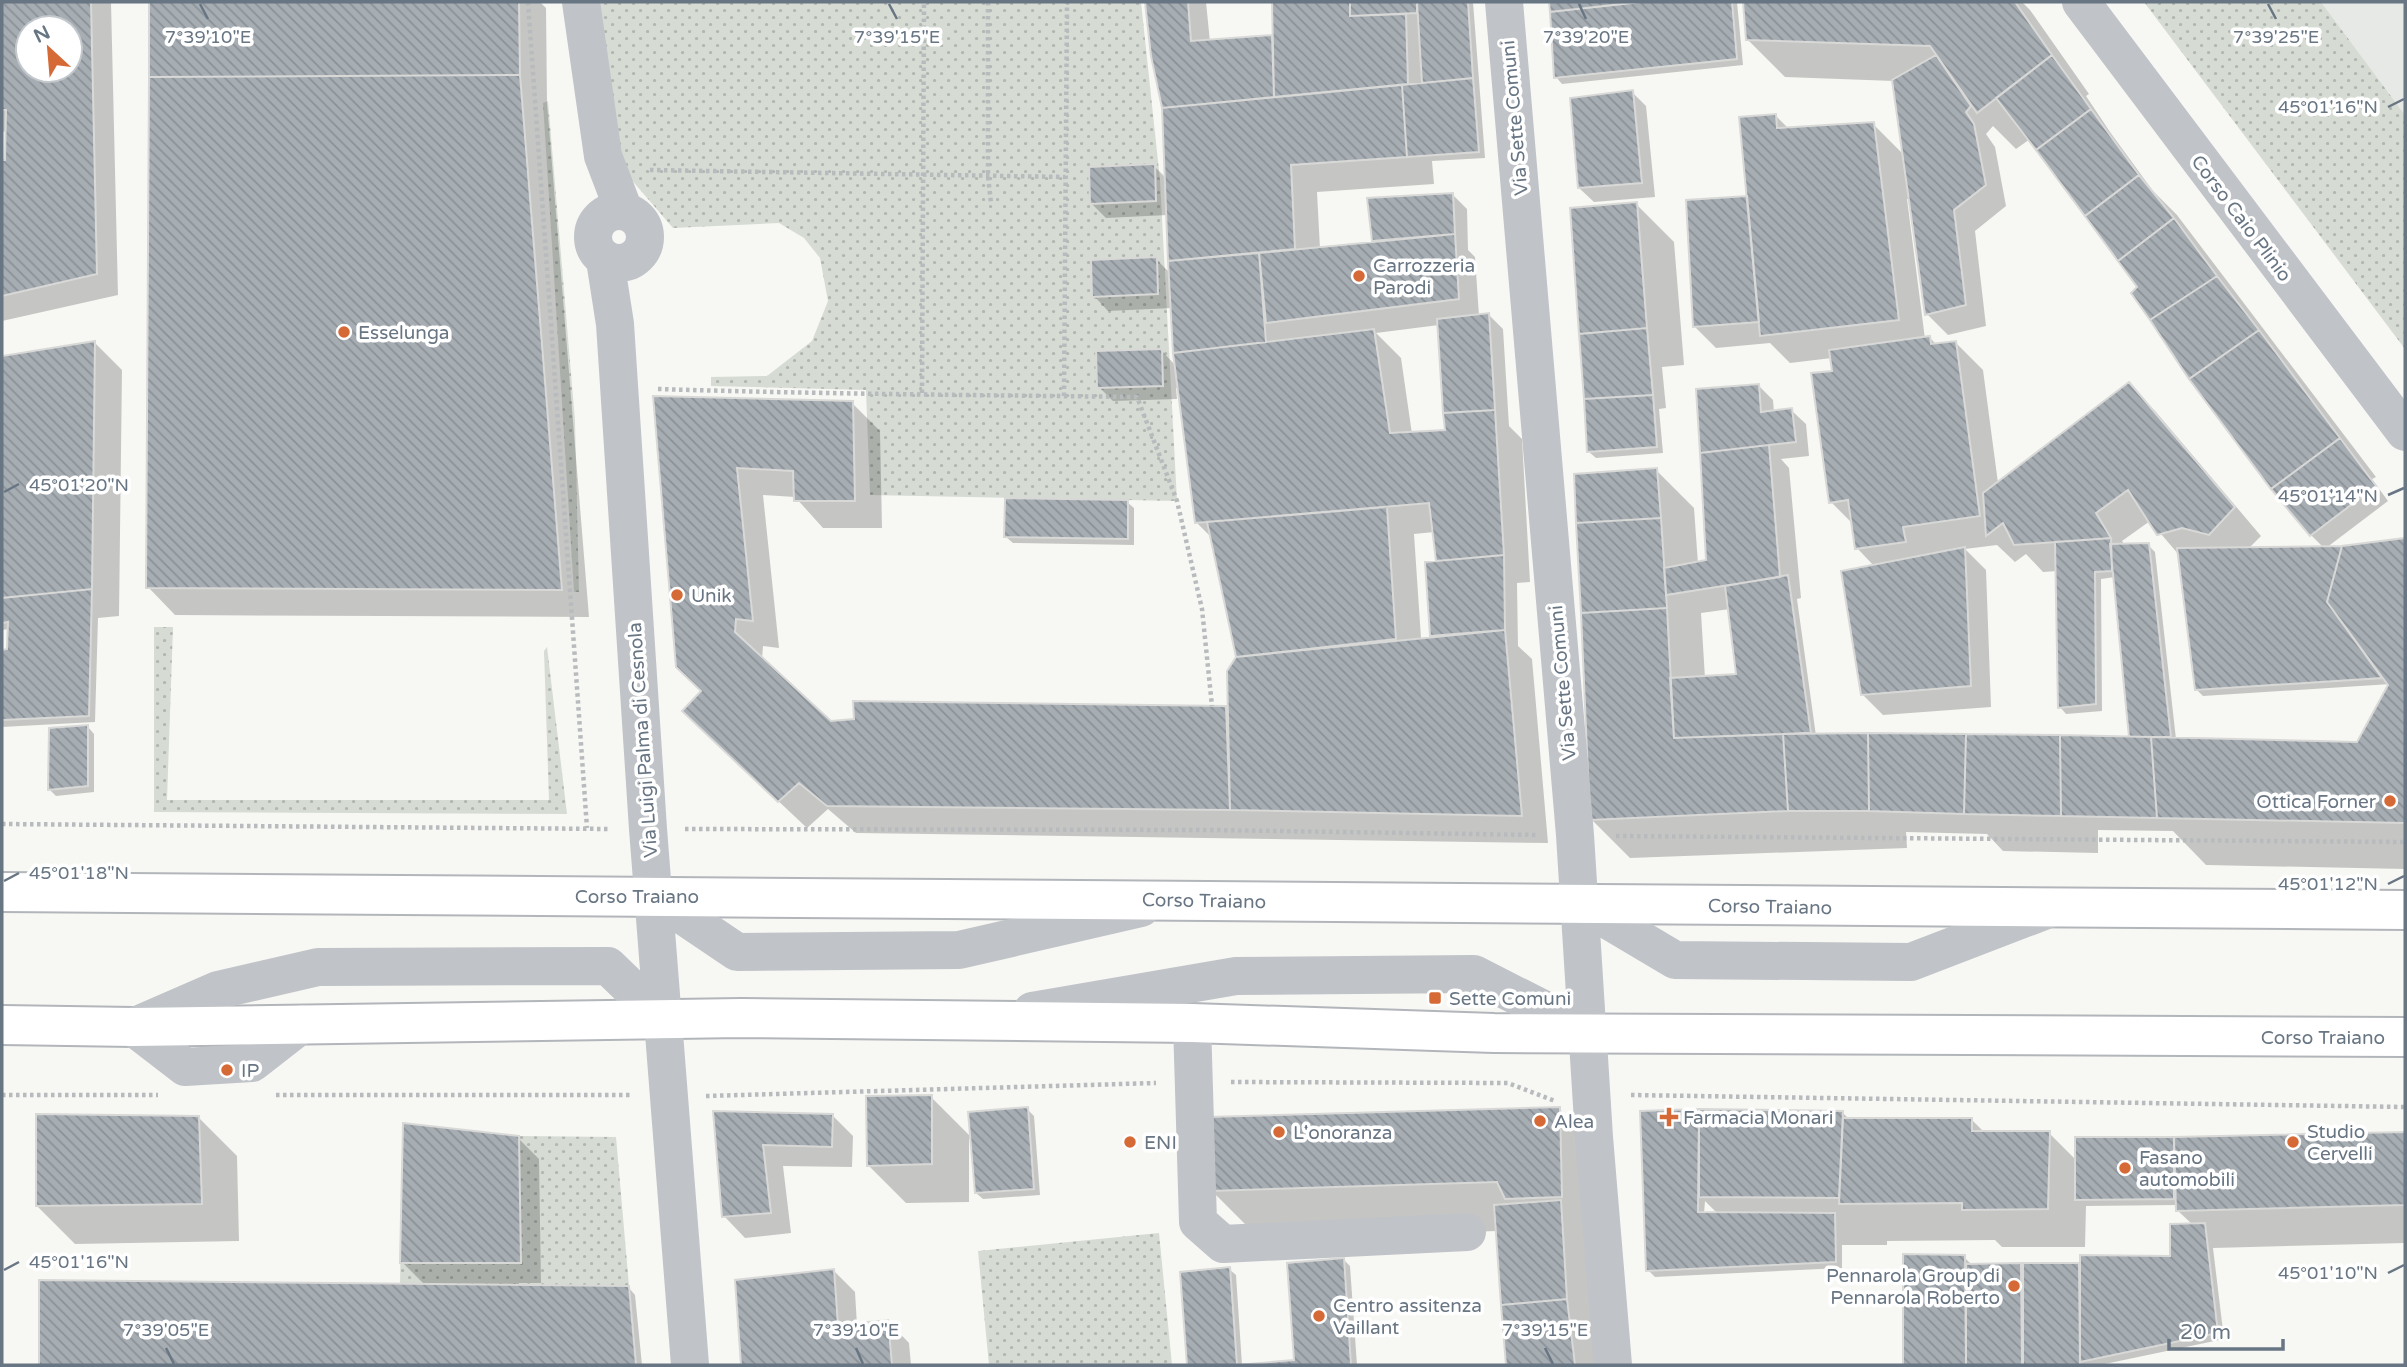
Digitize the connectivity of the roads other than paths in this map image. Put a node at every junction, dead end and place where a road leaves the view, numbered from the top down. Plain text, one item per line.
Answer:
1 (581, 2) edge
2 (1504, 2) edge
3 (2081, 2) edge
4 (2405, 432) edge
5 (2, 892) edge
6 (71, 892) junction
7 (654, 896) junction
8 (1174, 900) junction
9 (1579, 904) junction
10 (2049, 909) junction
11 (2, 910) edge
12 (2405, 910) edge
13 (664, 1020) junction
14 (981, 1020) junction
15 (1192, 1023) junction
16 (2, 1025) edge
17 (133, 1027) junction
18 (1590, 1033) junction
19 (2405, 1037) edge
20 (1467, 1232) dead end
21 (690, 1365) edge
22 (1613, 1365) edge

1 - 7 street, Via Luigi Palma di Cesnola
2 - 9 street, Via Sette Comuni
3 - 4 street, Corso Caio Plinio
5 - 6 main road, Corso Traiano
6 - 7 main road, Corso Traiano
6 - 11 street
7 - 8 main road, Corso Traiano
7 - 8 street
7 - 13 street, Via Luigi Palma di Cesnola
8 - 9 main road, Corso Traiano
9 - 10 main road, Corso Traiano
9 - 10 street
9 - 18 street, Via Sette Comuni
10 - 12 main road, Corso Traiano
13 - 14 main road, Corso Traiano
13 - 17 main road, Corso Traiano
13 - 17 street
13 - 21 street, Via Luigi Palma di Cesnola
14 - 15 main road, Corso Traiano
14 - 18 street
15 - 18 main road, Corso Traiano
15 - 20 street
16 - 17 main road, Corso Traiano
18 - 19 main road, Corso Traiano
18 - 22 street, Via Sette Comuni

